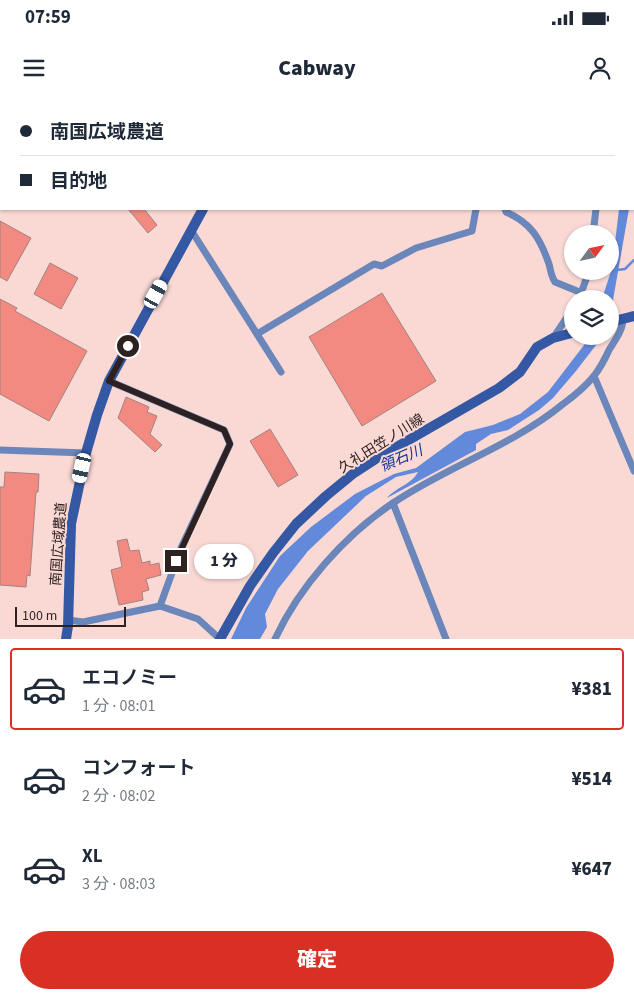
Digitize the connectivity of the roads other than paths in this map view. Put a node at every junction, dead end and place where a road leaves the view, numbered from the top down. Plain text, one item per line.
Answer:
1 (202, 210) edge
2 (476, 210) edge
3 (505, 210) edge
4 (596, 210) edge
5 (594, 225) edge
6 (191, 230) junction
7 (570, 290) edge
8 (634, 316) edge
9 (619, 320) edge
10 (619, 323) edge
11 (564, 324) edge
12 (619, 333) edge
13 (258, 334) junction
14 (564, 335) edge
15 (557, 337) junction
16 (612, 345) edge
17 (281, 372) dead end
18 (594, 376) junction
19 (109, 381) junction
20 (0, 450) edge
21 (86, 453) junction
22 (634, 471) edge
23 (392, 503) junction
24 (160, 606) junction
25 (68, 620) junction
26 (66, 639) edge
27 (220, 639) edge
28 (275, 639) edge
29 (446, 639) edge

1 - 6 main road, 南国広域農道
2 - 13 street
3 - 7 street
4 - 5 street
6 - 13 street
6 - 19 main road, 南国広域農道
8 - 9 main road
10 - 12 street
11 - 15 street
13 - 17 street
14 - 15 main road, 久礼田笠ノ川線
15 - 27 main road, 久礼田笠ノ川線
16 - 18 street
18 - 22 street
18 - 23 street
19 - 21 main road, 南国広域農道
19 - 24 street
20 - 21 street
21 - 25 main road, 南国広域農道
23 - 28 street
23 - 29 street
24 - 25 street
24 - 27 street
25 - 26 main road, 南国広域農道

